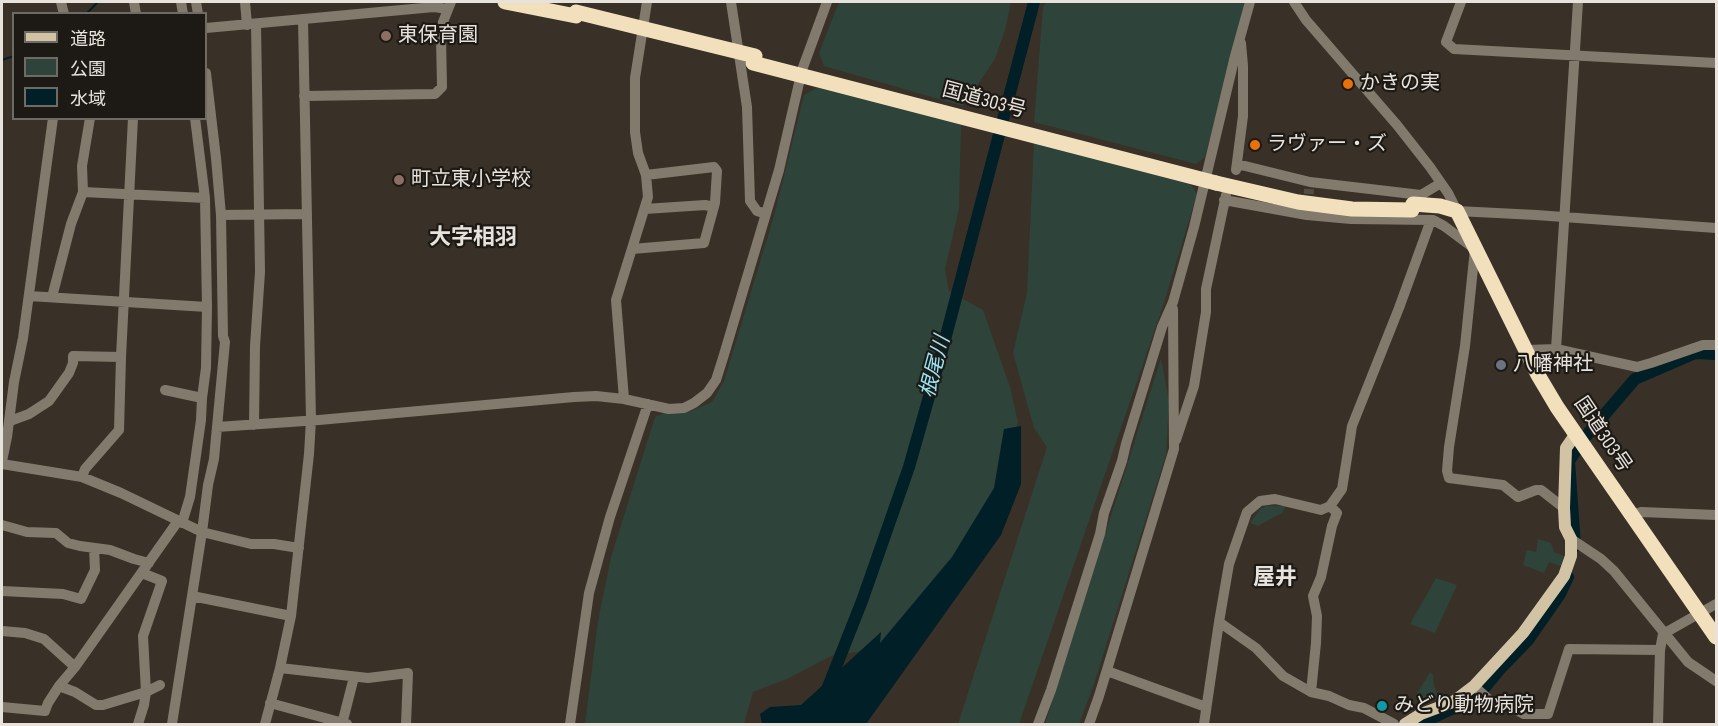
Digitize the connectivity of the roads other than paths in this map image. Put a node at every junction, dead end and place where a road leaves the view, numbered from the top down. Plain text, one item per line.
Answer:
1 (245, 2) edge
2 (505, 2) edge
3 (533, 2) edge
4 (646, 2) edge
5 (731, 2) edge
6 (827, 2) edge
7 (1250, 2) edge
8 (1294, 2) edge
9 (1461, 2) edge
10 (1578, 2) edge
11 (450, 5) edge
12 (577, 10) edge
13 (303, 19) junction
14 (251, 24) junction
15 (207, 28) edge
16 (1240, 36) junction
17 (1575, 56) junction
18 (1716, 63) edge
19 (808, 74) junction
20 (207, 82) edge
21 (304, 96) junction
22 (54, 120) edge
23 (90, 120) edge
24 (133, 120) edge
25 (195, 120) edge
26 (646, 175) junction
27 (1216, 175) junction
28 (1441, 183) junction
29 (83, 192) junction
30 (129, 195) junction
31 (205, 198) junction
32 (1224, 200) junction
33 (714, 207) junction
34 (645, 209) junction
35 (1457, 211) junction
36 (307, 214) junction
37 (766, 214) junction
38 (221, 215) junction
39 (259, 215) junction
40 (1564, 217) junction
41 (1431, 220) junction
42 (1716, 228) edge
43 (632, 249) junction
44 (1475, 249) junction
45 (29, 296) junction
46 (52, 297) junction
47 (124, 302) junction
48 (1173, 302) junction
49 (207, 307) junction
50 (1716, 345) edge
51 (1556, 349) junction
52 (1527, 350) junction
53 (121, 357) junction
54 (165, 390) dead end
55 (202, 398) junction
56 (624, 399) junction
57 (648, 404) junction
58 (311, 420) junction
59 (10, 421) junction
60 (254, 425) junction
61 (217, 427) junction
62 (1575, 435) junction
63 (1174, 449) junction
64 (2, 463) edge
65 (82, 477) junction
66 (1330, 506) junction
67 (1564, 508) junction
68 (1631, 514) junction
69 (1716, 515) edge
70 (180, 522) junction
71 (2, 525) edge
72 (202, 532) junction
73 (1571, 539) junction
74 (94, 548) junction
75 (298, 548) junction
76 (149, 563) junction
77 (142, 573) junction
78 (2, 591) edge
79 (192, 596) junction
80 (1716, 604) edge
81 (1699, 613) junction
82 (291, 616) junction
83 (1219, 622) junction
84 (2, 632) edge
85 (1664, 634) junction
86 (1716, 637) edge
87 (1660, 650) junction
88 (75, 667) junction
89 (280, 668) junction
90 (1107, 671) junction
91 (354, 677) junction
92 (1716, 681) edge
93 (160, 685) dead end
94 (59, 686) junction
95 (1478, 690) junction
96 (146, 692) junction
97 (1311, 692) junction
98 (270, 704) junction
99 (2, 707) edge
100 (1206, 707) junction
101 (138, 724) edge
102 (172, 724) edge
103 (264, 724) edge
104 (344, 724) edge
105 (406, 724) edge
106 (570, 724) edge
107 (1038, 724) edge
108 (1089, 724) edge
109 (1204, 724) edge
110 (1394, 724) edge
111 (1405, 724) edge
112 (1658, 724) edge

1 - 14 street
2 - 12 highway, 国道303号
3 - 12 highway, 国道303号
4 - 26 street
5 - 37 street
6 - 19 street
7 - 16 street
8 - 28 street
9 - 17 street
10 - 17 street
11 - 13 street
11 - 21 street
12 - 19 highway, 国道303号, bridge
13 - 14 street
13 - 21 street
14 - 15 street
14 - 39 street
16 - 27 street
16 - 27 street
17 - 18 street
17 - 40 street
19 - 27 highway, 国道303号
19 - 37 street
20 - 38 street
21 - 36 street
22 - 45 street
23 - 29 street
24 - 30 street
25 - 31 street
26 - 33 street
26 - 34 street
27 - 28 street
27 - 32 street
27 - 35 highway, 国道303号, bridge
27 - 48 street
28 - 35 street
29 - 30 street
29 - 46 street
30 - 31 street
30 - 47 street
31 - 49 street
32 - 41 street
32 - 63 street
33 - 34 street
33 - 43 street
34 - 43 street
35 - 40 street
35 - 44 highway, 国道303号
36 - 39 street
36 - 58 street
37 - 57 street
38 - 39 street
38 - 61 street
39 - 60 street
40 - 42 street
40 - 51 street
41 - 44 street
41 - 66 street
43 - 56 street
44 - 52 highway, 国道303号
44 - 67 street
45 - 46 street
45 - 59 street
46 - 47 street
47 - 49 street
47 - 53 street
48 - 63 street
48 - 107 street
49 - 55 street
50 - 51 street
51 - 52 street
52 - 62 highway, 国道303号
53 - 59 street
53 - 65 street
54 - 55 street
55 - 70 street
56 - 57 street
56 - 58 street
57 - 106 street
58 - 60 street
58 - 75 street
59 - 64 street
60 - 61 street
61 - 72 street
62 - 67 main road
62 - 68 highway, 国道303号
63 - 90 street
64 - 65 street
65 - 70 street
66 - 83 street
66 - 97 street
67 - 73 main road
68 - 69 street
68 - 81 highway, 国道303号
70 - 72 street
70 - 76 street
71 - 74 street
72 - 75 street
72 - 79 street
73 - 85 street
73 - 95 main road
74 - 76 street
74 - 78 street
75 - 82 street
76 - 77 street
77 - 88 street
77 - 96 street
79 - 82 street
79 - 102 street
80 - 81 street
81 - 85 street
81 - 86 highway, 国道303号
82 - 89 street
83 - 97 street
83 - 100 street
84 - 88 street
85 - 87 street
85 - 92 street
87 - 95 street
87 - 112 street
88 - 94 street
89 - 91 street
89 - 98 street
90 - 100 street
90 - 108 street
91 - 104 street
91 - 105 street
93 - 96 street
94 - 96 street
94 - 99 street
95 - 111 main road
96 - 101 street
97 - 110 street
98 - 103 street
98 - 104 street
100 - 109 street

